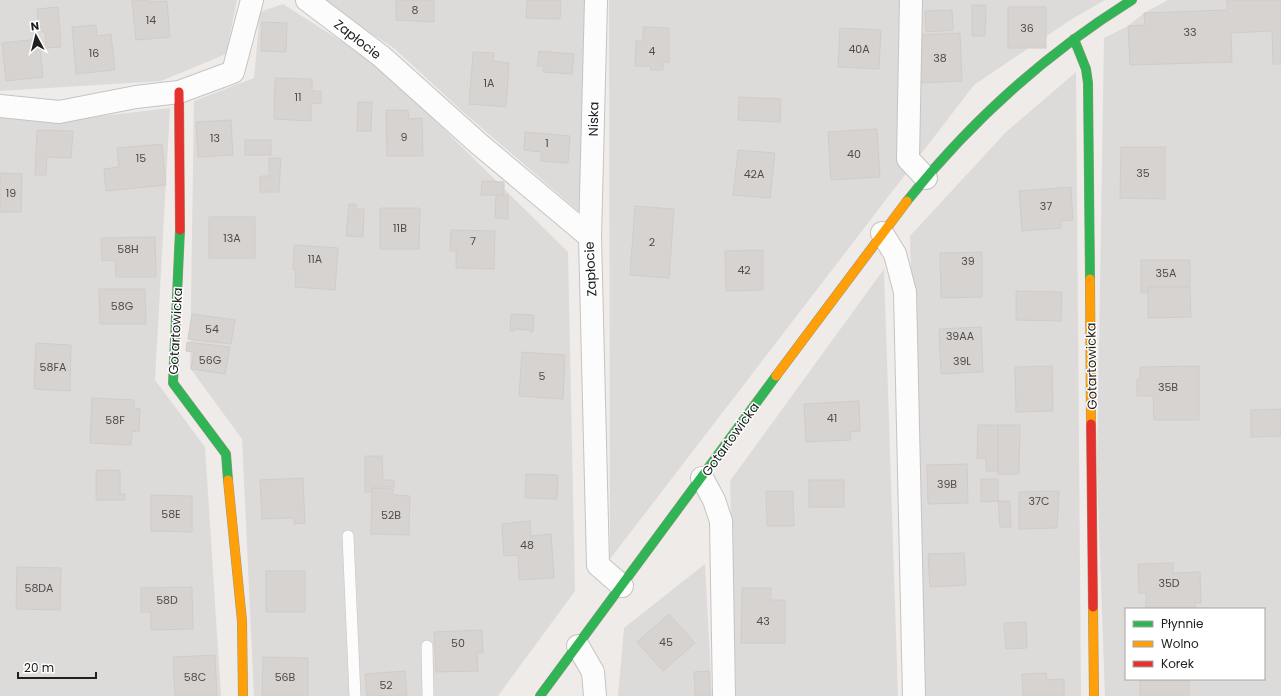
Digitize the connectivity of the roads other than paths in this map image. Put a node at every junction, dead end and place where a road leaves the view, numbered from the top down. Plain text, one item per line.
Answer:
1 (252, 0) edge
2 (307, 0) edge
3 (596, 0) edge
4 (911, 0) edge
5 (1132, 0) edge
6 (1074, 39) junction
7 (179, 92) junction
8 (0, 106) edge
9 (926, 178) junction
10 (882, 233) junction
11 (590, 238) junction
12 (702, 478) junction
13 (348, 536) dead end
14 (622, 586) junction
15 (427, 646) dead end
16 (578, 646) junction
17 (243, 696) edge
18 (355, 696) edge
19 (428, 696) edge
20 (540, 696) edge
21 (595, 696) edge
22 (724, 696) edge
23 (914, 696) edge
24 (1094, 696) edge

1 - 7 street
2 - 11 street, Zapłocie
3 - 11 street, Niska
4 - 9 street
5 - 6 street, Gotartowicka
6 - 9 street, Gotartowicka
6 - 24 street, Gotartowicka
7 - 8 street
7 - 17 street, Gotartowicka
9 - 10 street, Gotartowicka
10 - 12 street, Gotartowicka
10 - 23 street
11 - 14 street, Zapłocie
12 - 14 street, Gotartowicka
12 - 22 street
13 - 18 lane
14 - 16 street, Gotartowicka
15 - 19 lane
16 - 20 street, Gotartowicka
16 - 21 street

